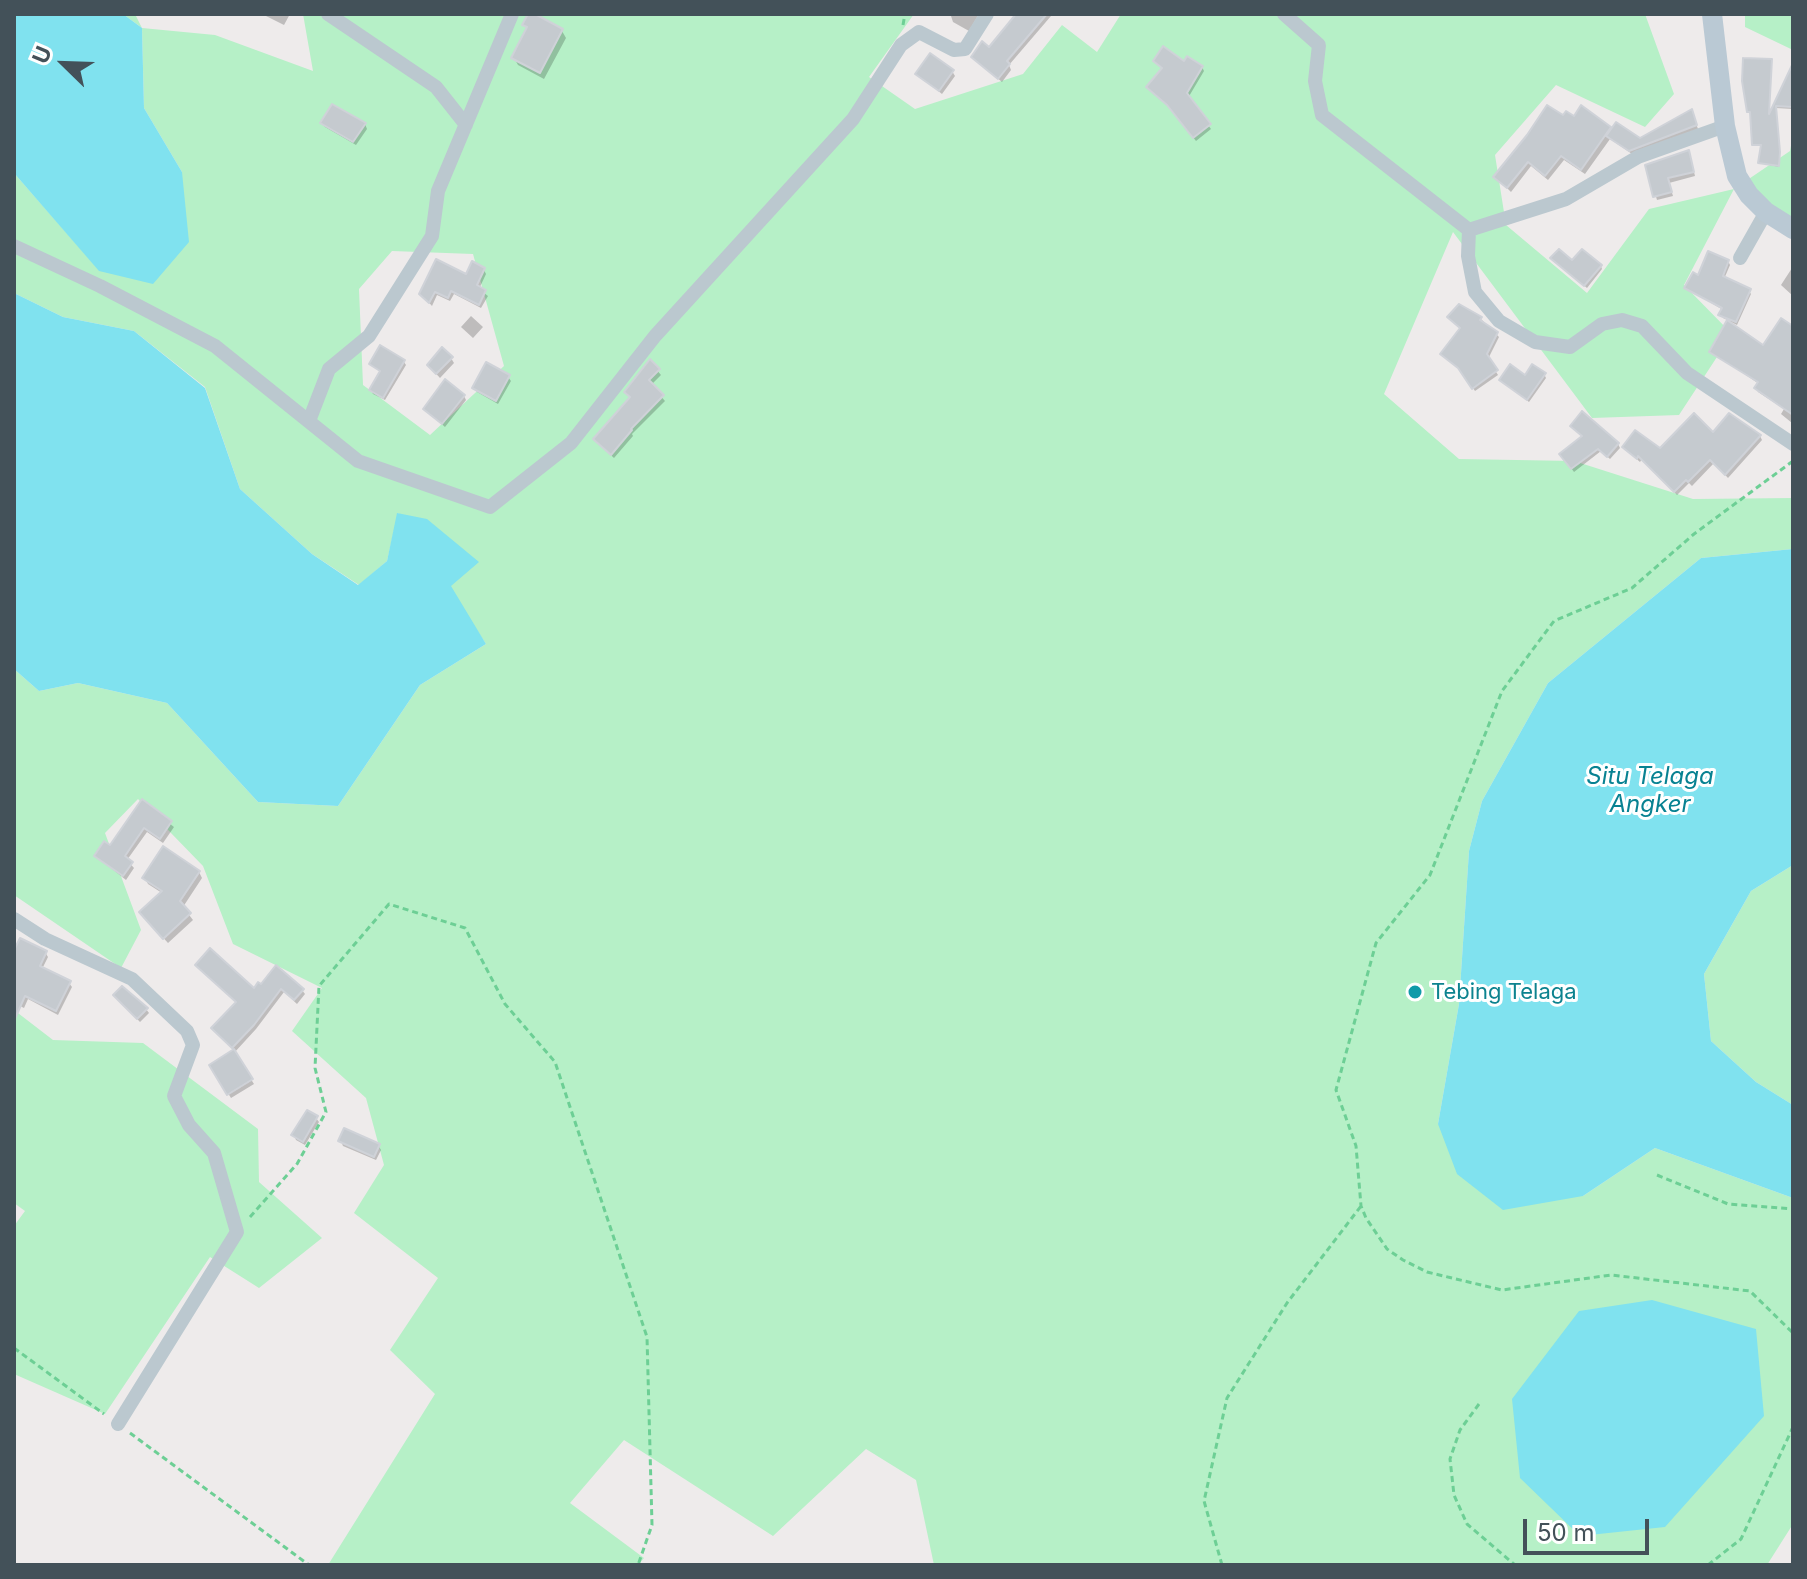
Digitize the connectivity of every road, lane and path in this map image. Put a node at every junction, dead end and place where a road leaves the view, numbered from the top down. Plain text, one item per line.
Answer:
1 (328, 14) edge
2 (512, 14) edge
3 (987, 14) edge
4 (1284, 14) edge
5 (1712, 14) edge
6 (466, 125) junction
7 (1725, 126) junction
8 (1766, 212) junction
9 (1793, 229) edge
10 (1469, 230) junction
11 (14, 246) edge
12 (1740, 258) dead end
13 (309, 421) junction
14 (1793, 444) edge
15 (1793, 461) edge
16 (14, 919) edge
17 (1657, 1175) dead end
18 (1361, 1206) junction
19 (1793, 1209) edge
20 (237, 1232) junction
21 (1793, 1333) edge
22 (14, 1348) edge
23 (1479, 1404) dead end
24 (118, 1424) junction
25 (1793, 1427) edge
26 (309, 1565) edge
27 (638, 1565) edge
28 (1222, 1565) edge
29 (1515, 1565) edge
30 (1708, 1565) edge

1 - 6 street
2 - 6 street
3 - 13 street
4 - 10 street
5 - 7 street
6 - 13 street
7 - 8 street
7 - 10 street
8 - 9 street
8 - 12 street
10 - 14 street
11 - 13 street
15 - 18 path
16 - 20 street
17 - 19 path
18 - 21 path
18 - 28 path
20 - 24 street
20 - 27 path
22 - 24 path
23 - 29 path
24 - 26 path
25 - 30 path

